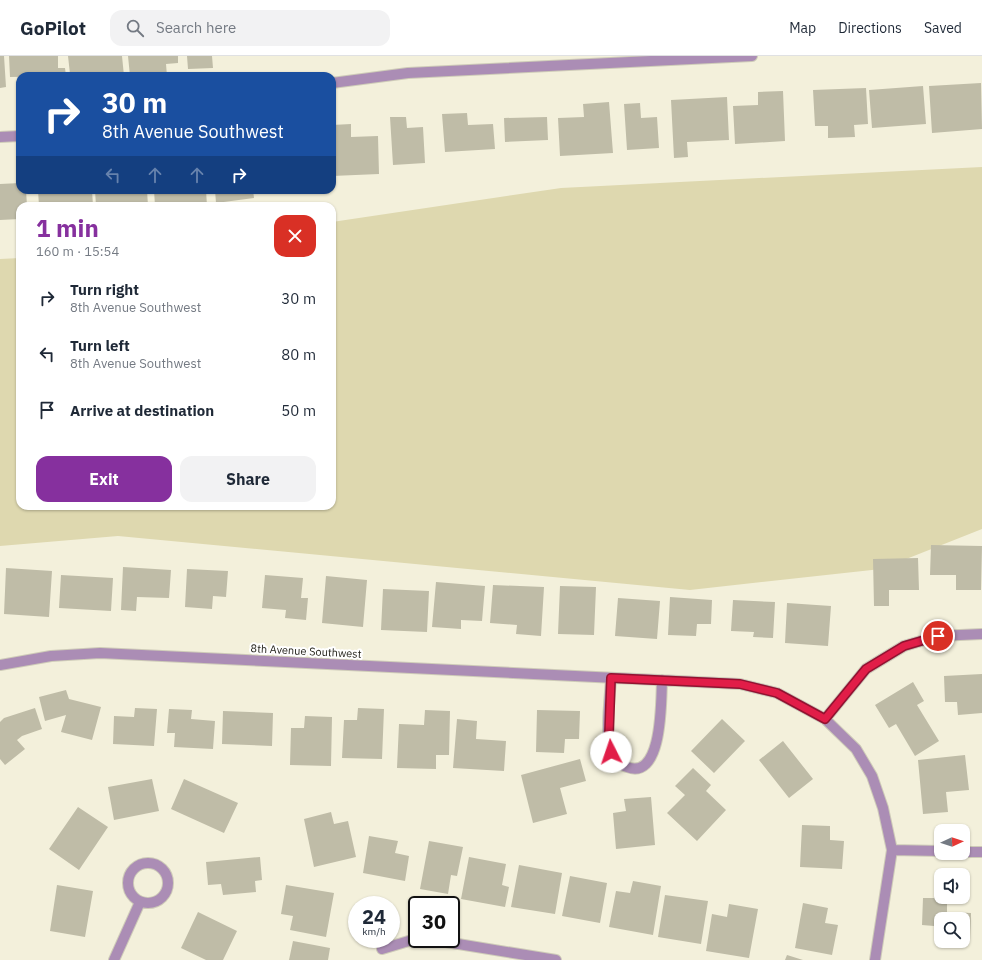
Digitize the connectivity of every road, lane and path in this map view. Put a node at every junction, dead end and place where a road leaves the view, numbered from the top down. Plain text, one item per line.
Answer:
1 (752, 56) edge
2 (336, 82) edge
3 (16, 136) edge
4 (0, 137) edge
5 (982, 634) edge
6 (0, 665) edge
7 (611, 678) junction
8 (662, 680) junction
9 (825, 719) junction
10 (892, 850) junction
11 (934, 851) edge
12 (970, 852) edge
13 (982, 852) edge
14 (140, 902) junction
15 (382, 949) dead end
16 (114, 960) edge
17 (556, 960) edge
18 (875, 960) edge

1 - 2 street
3 - 4 street
5 - 9 street
6 - 7 street, 8th Avenue Southwest
7 - 8 street, 8th Avenue Southwest
7 - 8 street
8 - 9 street, 8th Avenue Southwest
9 - 10 street, 8th Avenue Southwest
10 - 11 street
10 - 18 street
12 - 13 street
14 - 14 street
14 - 16 street
15 - 17 street

